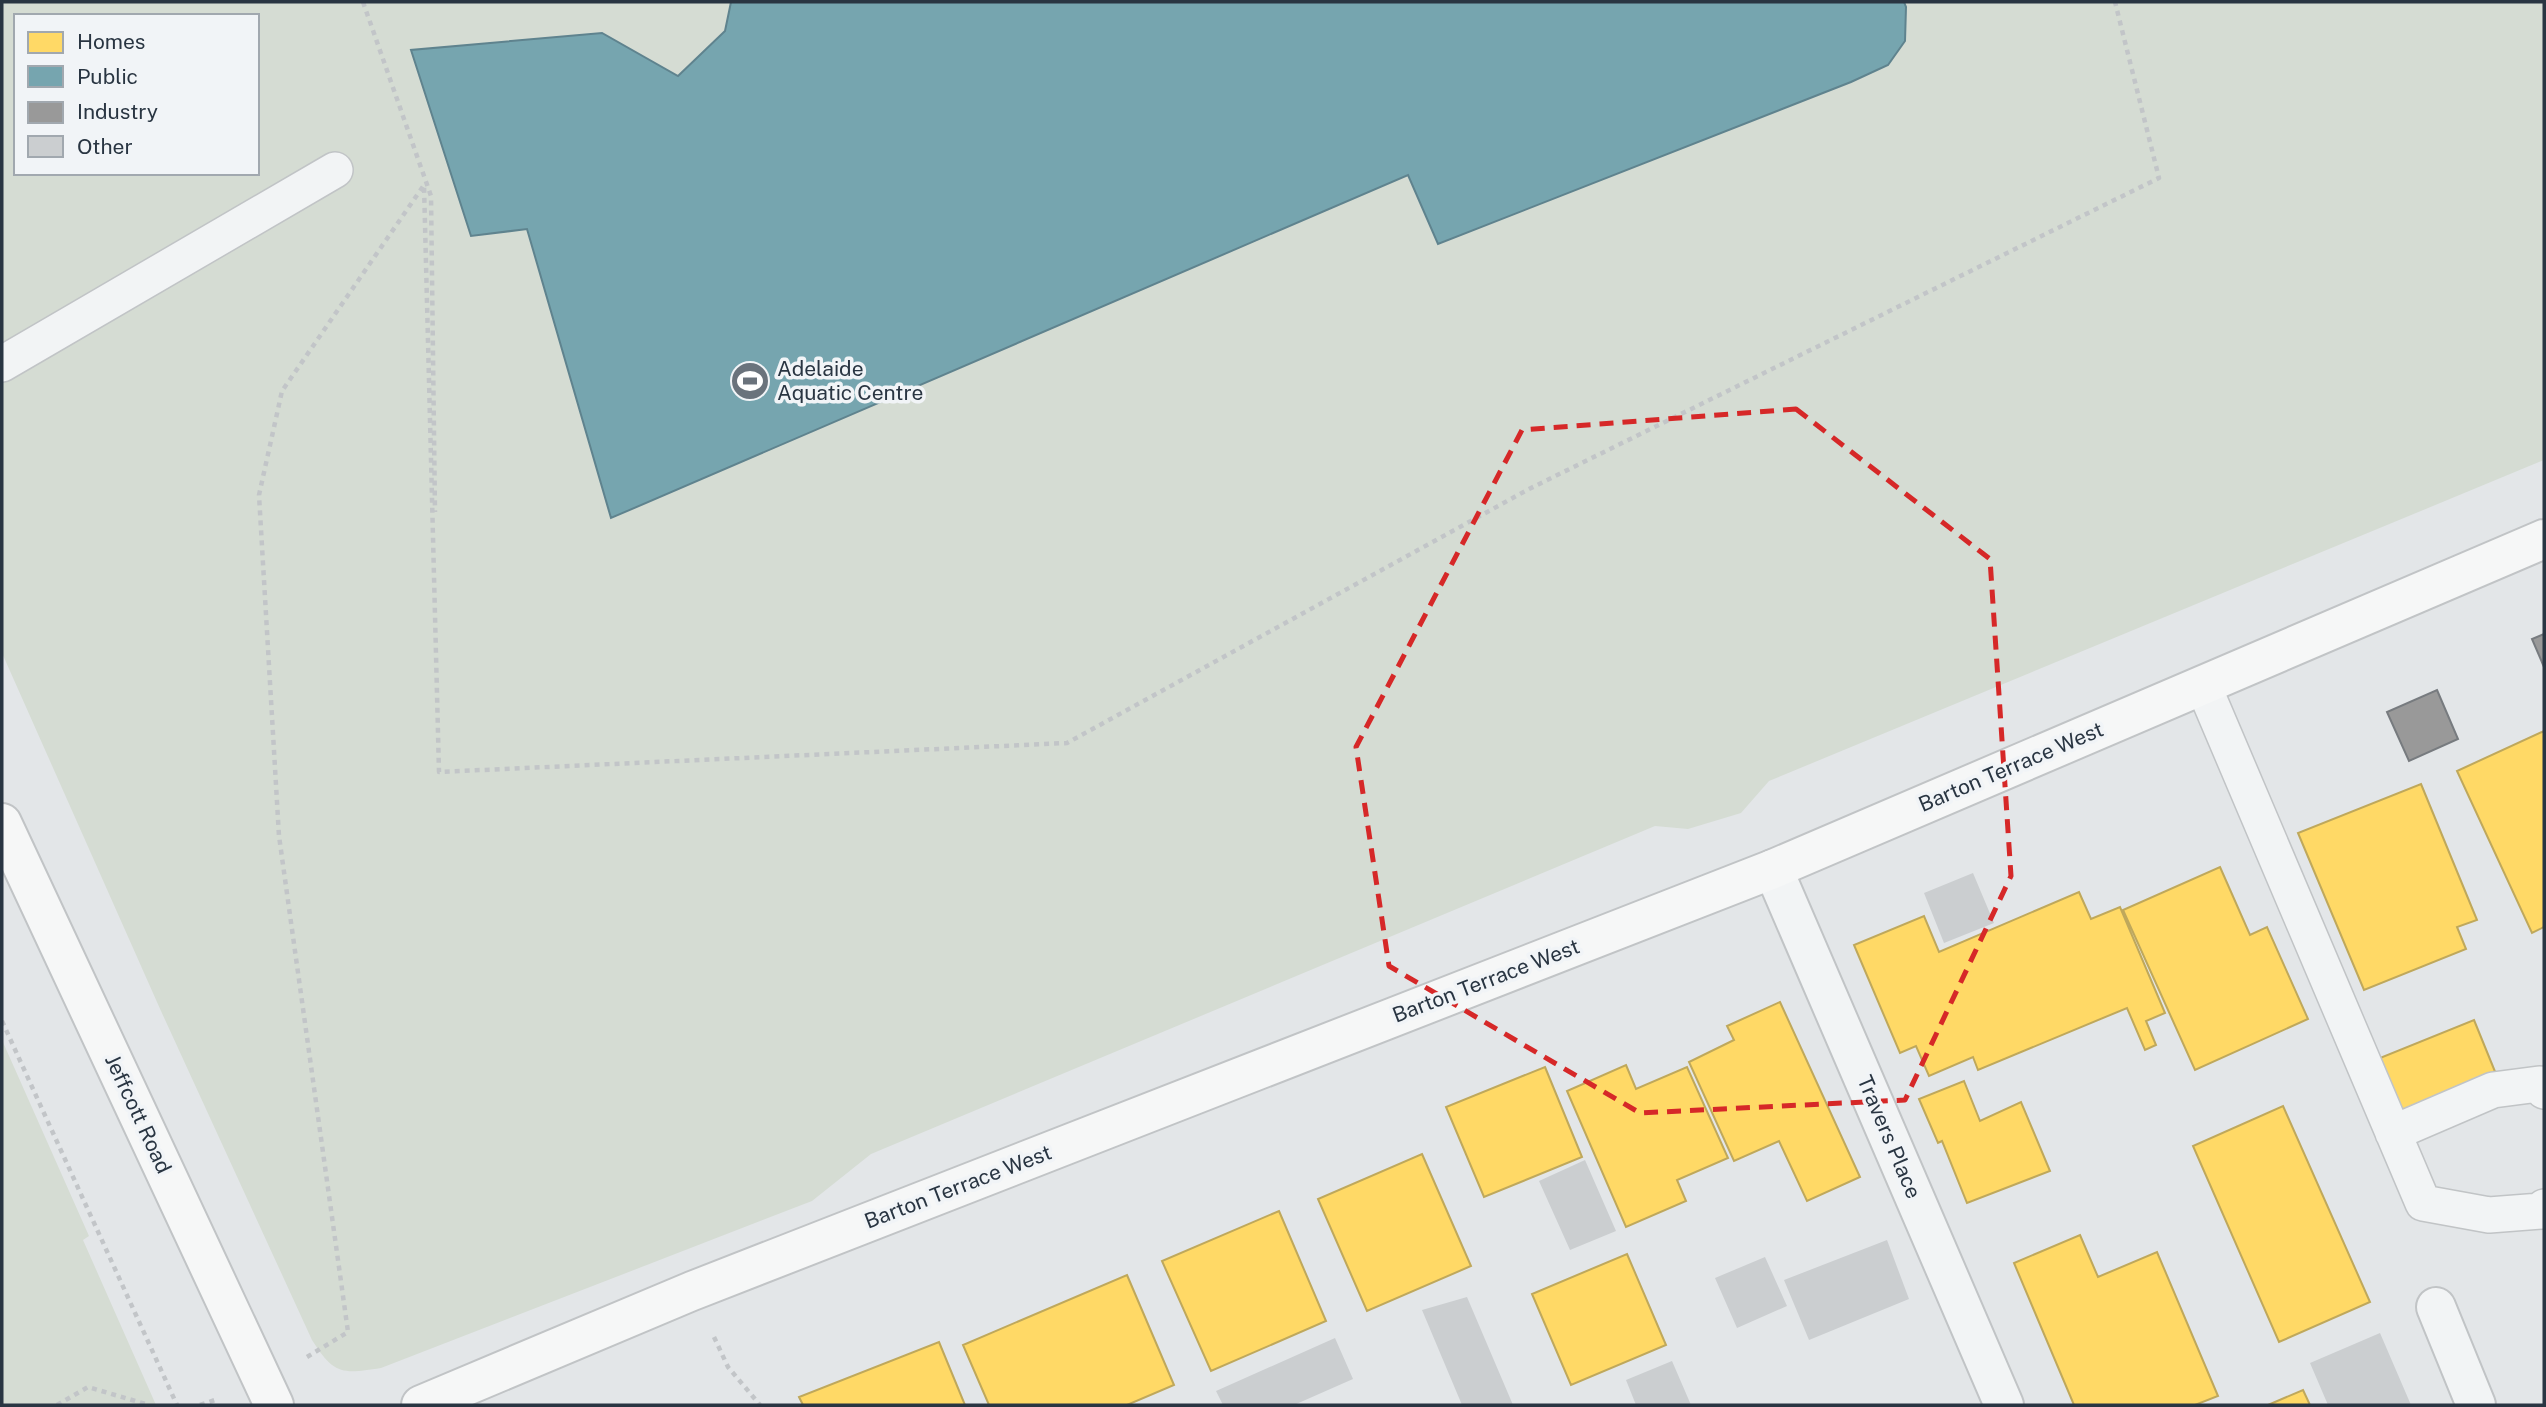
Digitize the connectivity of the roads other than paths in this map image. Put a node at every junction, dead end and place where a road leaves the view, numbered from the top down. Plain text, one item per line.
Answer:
1 (335, 170) dead end
2 (2, 364) edge
3 (2544, 540) edge
4 (2203, 685) junction
5 (2, 823) edge
6 (1773, 869) junction
7 (2544, 1091) edge
8 (2393, 1133) junction
9 (2544, 1207) edge
10 (2436, 1307) dead end
11 (274, 1405) edge
12 (421, 1405) edge
13 (2004, 1405) edge
14 (2476, 1405) edge

1 - 2 lane
3 - 4 street, Barton Terrace West
4 - 6 street, Barton Terrace West
4 - 8 lane
5 - 11 street, Jeffcott Road
6 - 12 street, Barton Terrace West
6 - 13 street, Travers Place
7 - 8 lane
8 - 9 lane
10 - 14 street

